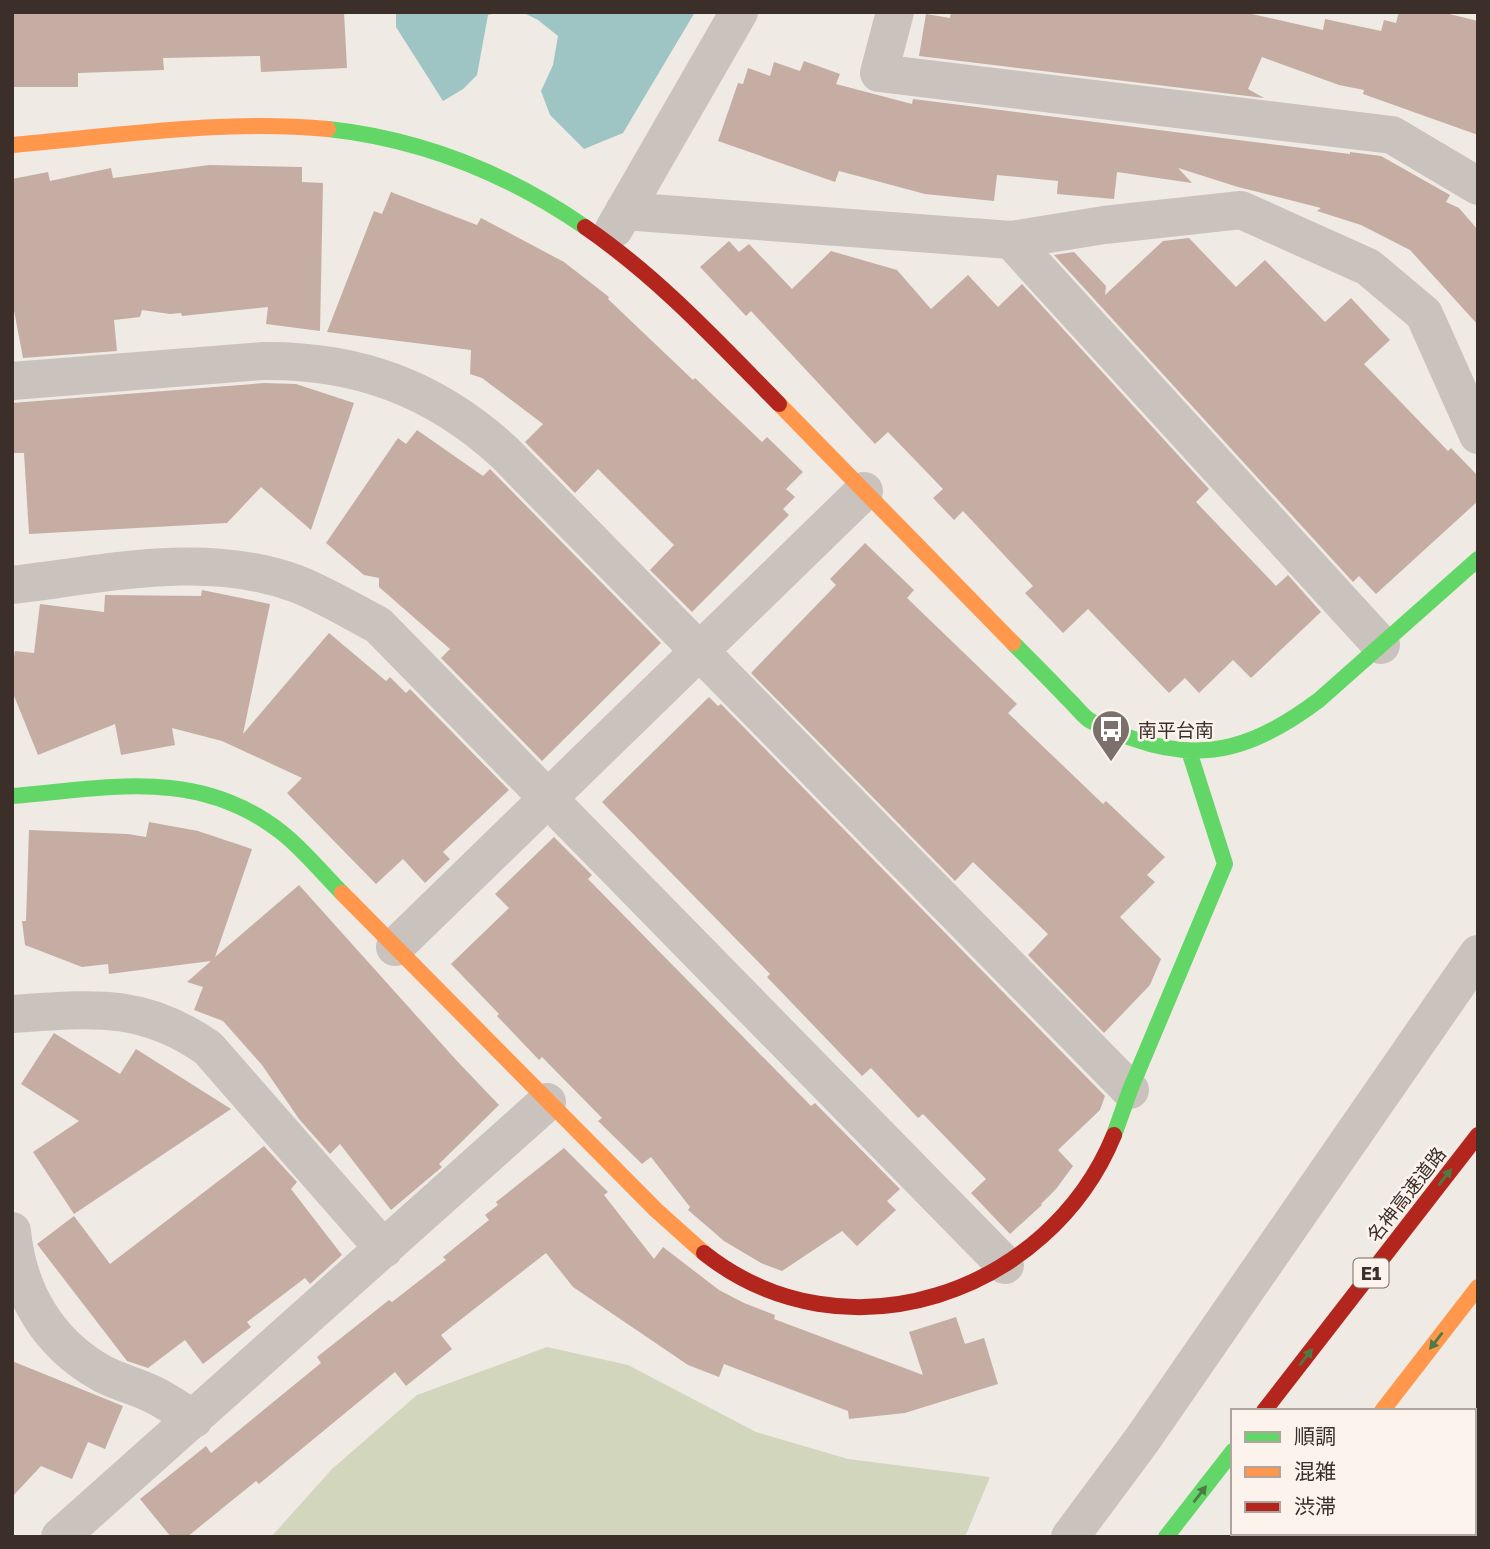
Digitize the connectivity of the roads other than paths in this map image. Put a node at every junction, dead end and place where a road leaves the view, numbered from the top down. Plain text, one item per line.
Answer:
1 (739, 12) edge
2 (895, 12) edge
3 (12, 145) edge
4 (1478, 186) edge
5 (615, 226) junction
6 (1011, 240) junction
7 (12, 381) edge
8 (1478, 435) edge
9 (864, 491) junction
10 (1478, 559) edge
11 (12, 585) edge
12 (1381, 645) junction
13 (699, 651) junction
14 (1189, 751) junction
15 (12, 796) edge
16 (548, 799) junction
17 (395, 947) junction
18 (1477, 957) edge
19 (12, 1014) edge
20 (1129, 1090) junction
21 (547, 1102) junction
22 (1478, 1135) edge
23 (12, 1231) edge
24 (384, 1249) junction
25 (1005, 1265) junction
26 (1478, 1287) edge
27 (1266, 1409) edge
28 (1384, 1409) edge
29 (194, 1419) junction
30 (1231, 1454) edge
31 (60, 1537) edge
32 (1070, 1537) edge
33 (1166, 1537) edge

1 - 5 street
2 - 4 street
3 - 5 main road
5 - 6 street
5 - 9 main road
6 - 8 street
6 - 12 street
7 - 13 street
9 - 13 street
9 - 14 main road
10 - 12 main road
11 - 16 street
12 - 14 main road
13 - 16 street
13 - 20 street
14 - 20 main road
15 - 17 main road
16 - 17 street
16 - 25 street
17 - 21 main road
18 - 32 street
19 - 24 street
20 - 25 main road
21 - 24 street
21 - 25 main road
27 -> 22 main road, 名神高速道路 / E1
23 - 29 street
24 - 29 street
26 -> 28 main road
29 - 31 street
33 -> 30 main road

